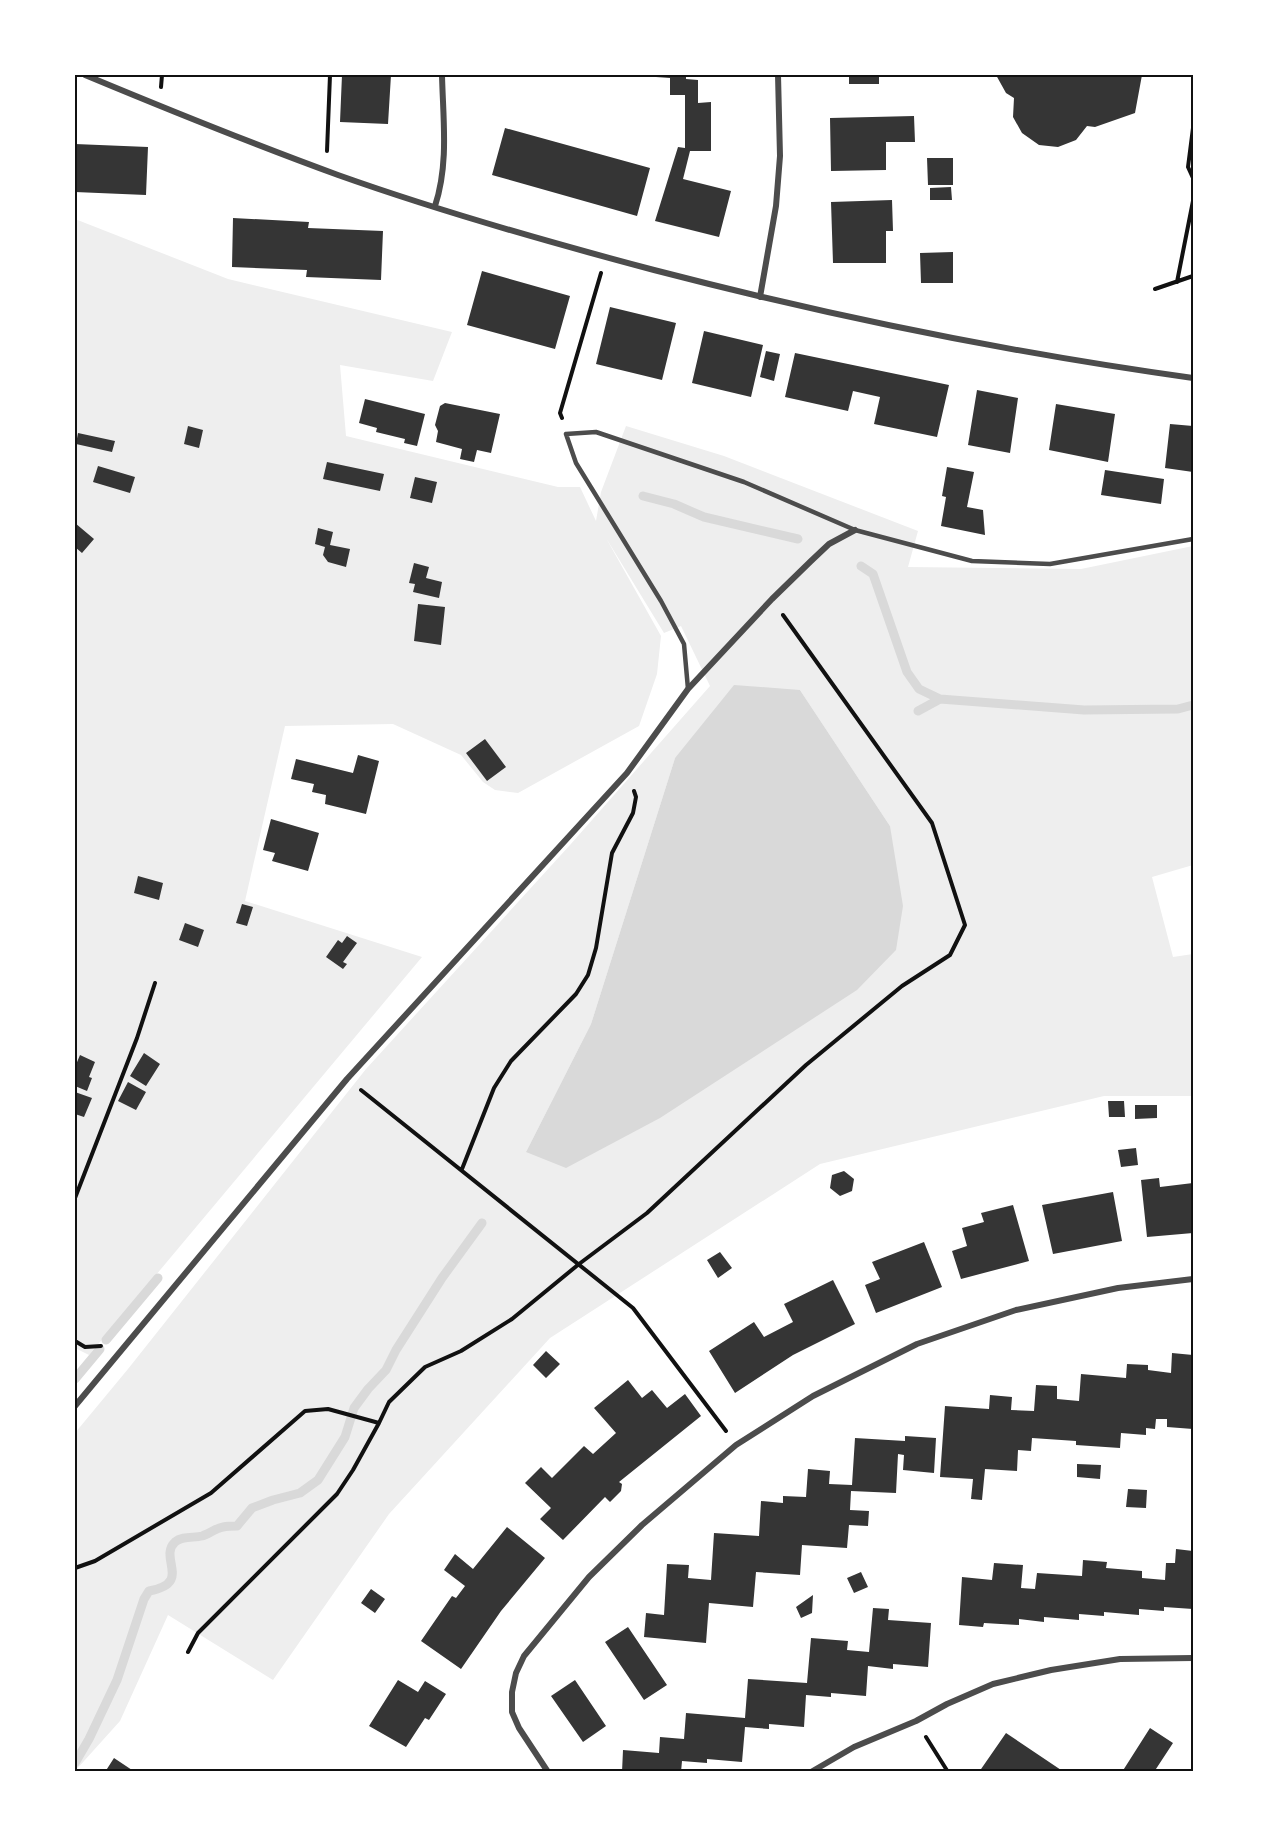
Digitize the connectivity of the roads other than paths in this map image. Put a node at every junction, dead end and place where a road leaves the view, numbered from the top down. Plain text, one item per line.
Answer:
1 (85, 75) edge
2 (442, 75) edge
3 (778, 75) edge
4 (435, 206) junction
5 (760, 297) junction
6 (1193, 378) edge
7 (855, 530) junction
8 (1193, 539) edge
9 (688, 688) junction
10 (1193, 1279) edge
11 (75, 1406) edge
12 (1193, 1658) edge
13 (548, 1772) edge
14 (811, 1772) edge

1 - 4 street
2 - 4 street
3 - 5 street
4 - 5 street
5 - 6 street
7 - 8 lane
7 - 9 street
7 - 9 lane
9 - 11 street
10 - 13 street
12 - 14 street

